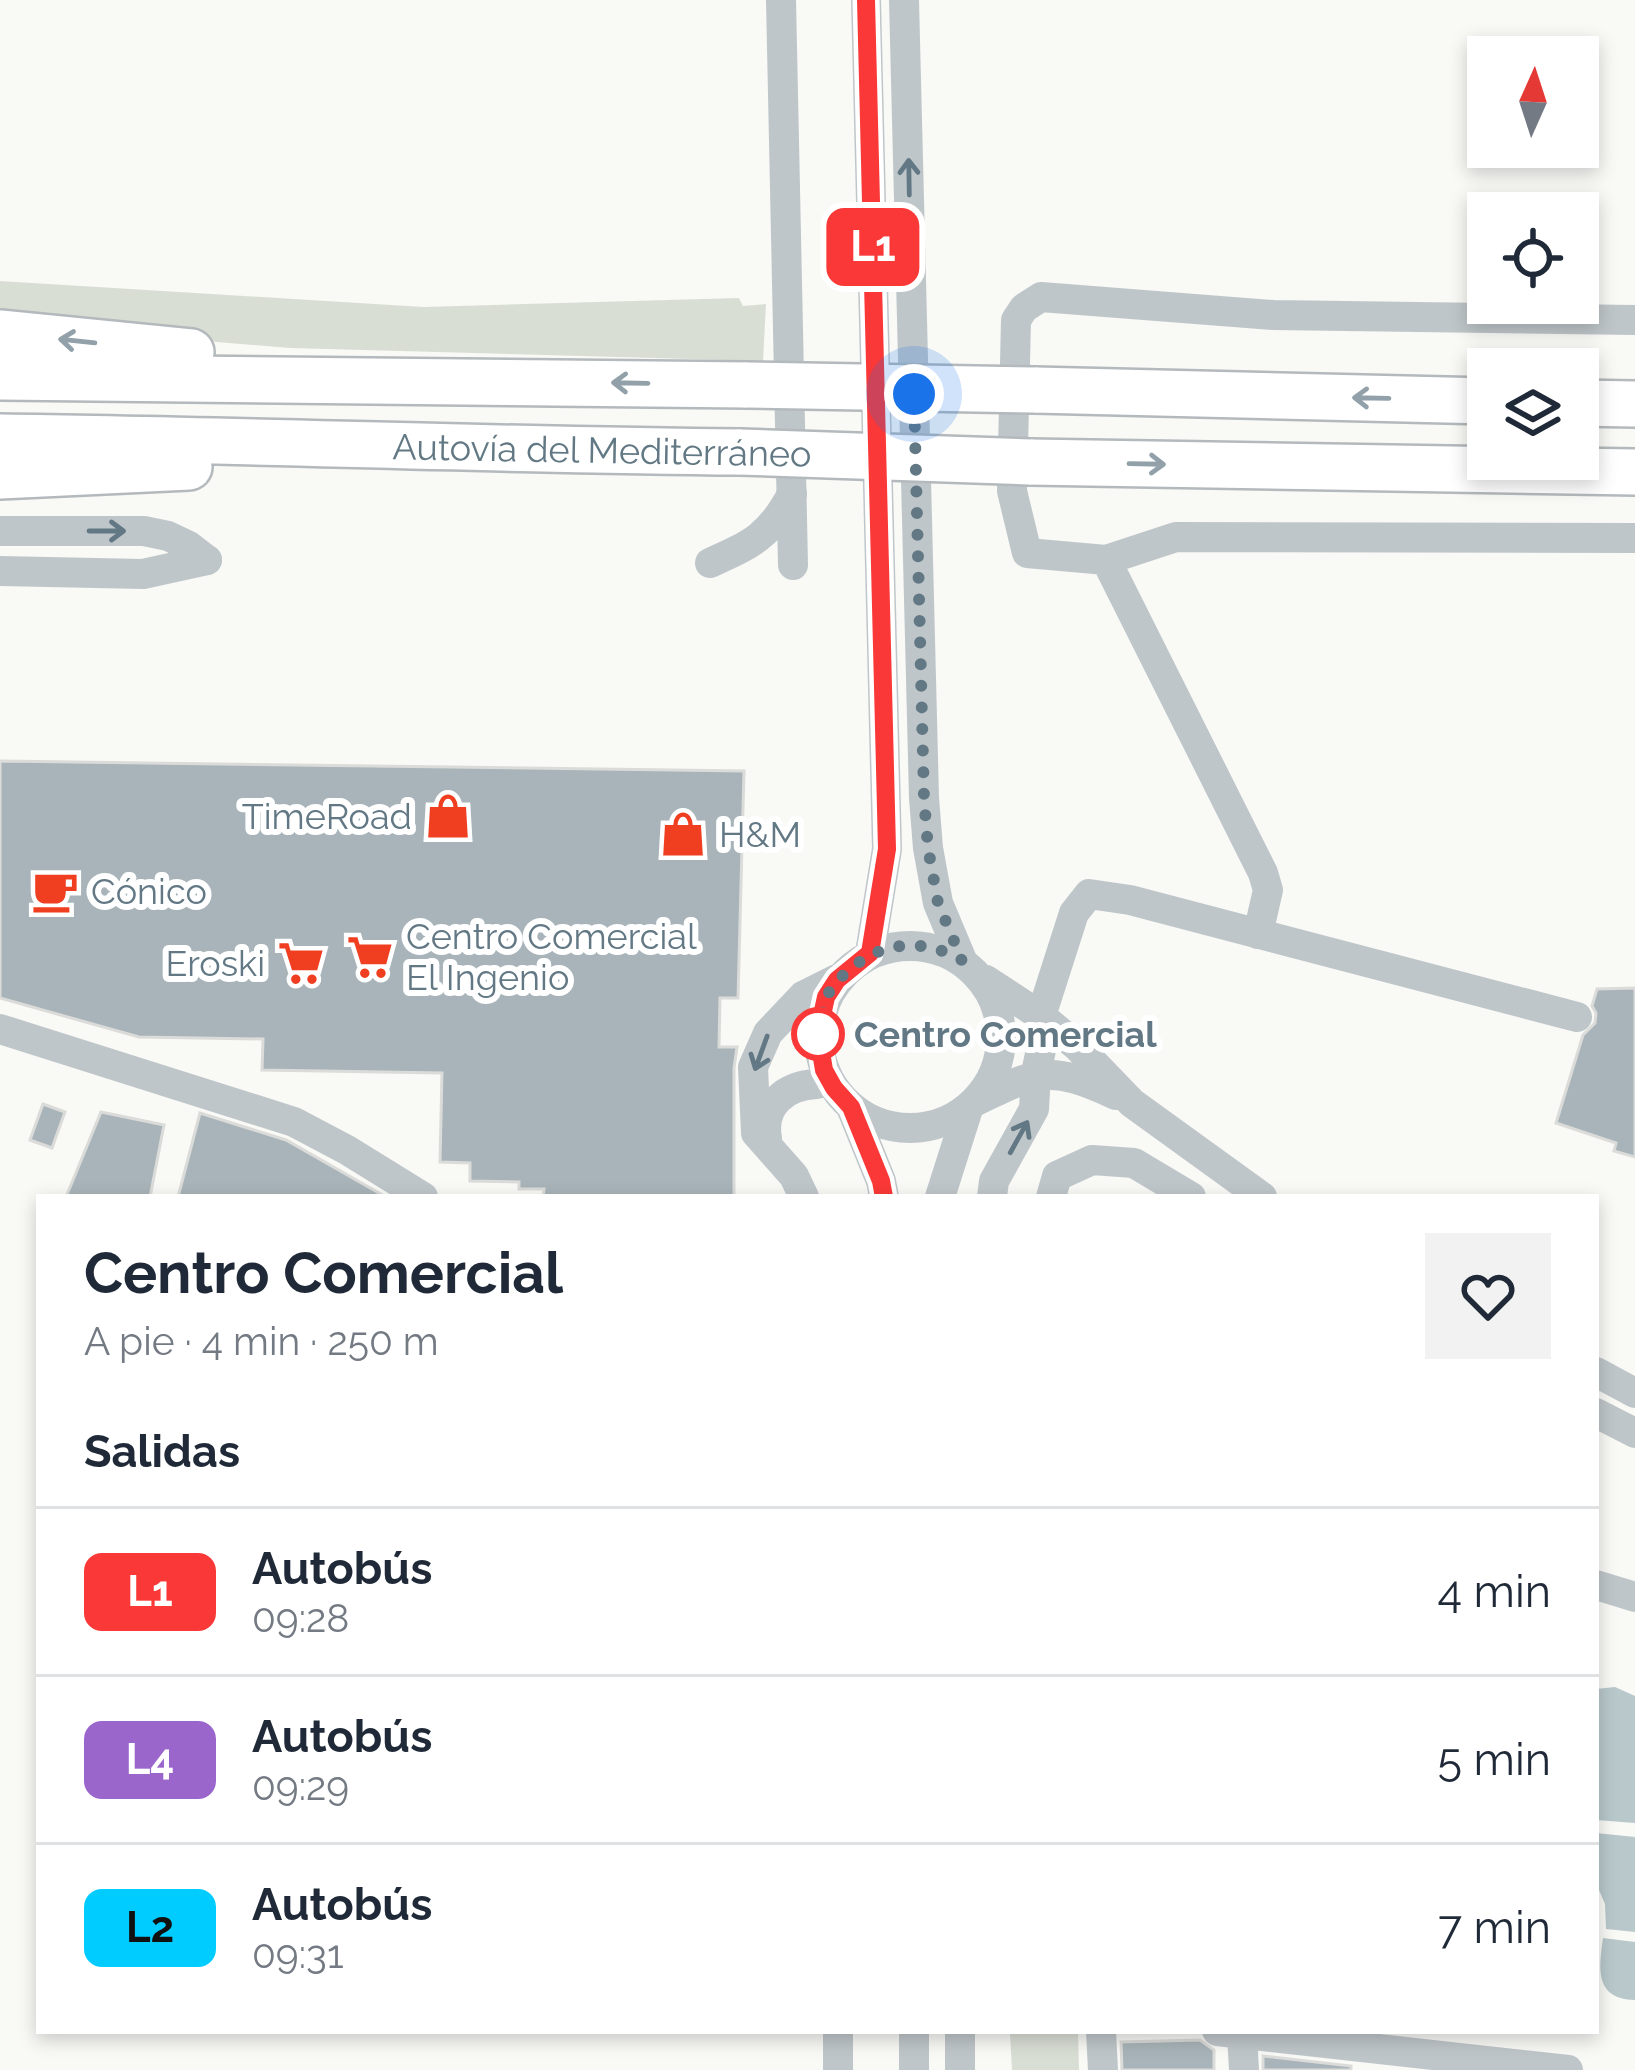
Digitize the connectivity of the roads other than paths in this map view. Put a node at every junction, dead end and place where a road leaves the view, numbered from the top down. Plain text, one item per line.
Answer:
1 (781, 0) edge
2 (866, 0) edge
3 (904, 0) edge
4 (1635, 320) edge
5 (0, 333) edge
6 (0, 377) edge
7 (486, 380) junction
8 (1467, 399) edge
9 (1599, 403) edge
10 (1635, 404) edge
11 (0, 436) edge
12 (533, 451) junction
13 (1635, 472) edge
14 (0, 476) edge
15 (792, 494) junction
16 (0, 531) edge
17 (1635, 538) edge
18 (1106, 560) junction
19 (710, 563) dead end
20 (793, 565) dead end
21 (0, 571) edge
22 (1258, 934) junction
23 (870, 953) junction
24 (971, 969) junction
25 (837, 980) junction
26 (1041, 1016) junction
27 (1577, 1016) dead end
28 (0, 1029) edge
29 (1036, 1073) junction
30 (817, 1084) dead end
31 (1132, 1102) junction
32 (972, 1105) junction
33 (851, 1107) junction
34 (774, 1155) junction
35 (417, 1194) edge
36 (803, 1194) edge
37 (883, 1194) edge
38 (941, 1194) edge
39 (992, 1194) edge
40 (1052, 1194) edge
41 (1186, 1194) edge
42 (1258, 1194) edge
43 (1599, 1374) edge
44 (1635, 1393) edge
45 (1599, 1414) edge
46 (1635, 1433) edge
47 (1599, 1586) edge
48 (1635, 1598) edge
49 (838, 2034) edge
50 (914, 2034) edge
51 (960, 2034) edge
52 (1101, 2034) edge
53 (1231, 2034) edge
54 (1242, 2034) edge
55 (1411, 2061) edge
56 (838, 2070) edge
57 (914, 2070) edge
58 (960, 2070) edge
59 (1102, 2070) edge
60 (1244, 2070) edge
61 (1568, 2070) edge

1 - 15 street
2 - 23 street
24 -> 3 street
4 - 18 street
7 -> 5 highway
6 - 7 highway, Autovía del Mediterráneo
8 -> 7 highway, Autovía del Mediterráneo, bridge
9 - 10 highway
11 - 12 highway, Autovía del Mediterráneo
12 -> 13 highway, Autovía del Mediterráneo, bridge
12 - 14 highway
15 - 19 street
15 - 20 street
16 -> 21 street
17 - 18 street
18 - 22 street
22 - 26 street
22 - 27 street
23 - 24 street
23 - 25 street
24 - 26 street
24 - 32 street
25 - 33 street
25 -> 34 street
26 - 29 street
26 - 31 street
28 - 35 street
29 - 31 street
29 - 32 street
39 -> 29 street
30 - 34 street
31 - 42 street
32 - 33 street
32 - 38 street
33 - 37 street
34 - 36 street
40 - 41 street
43 - 44 street
45 - 46 street
47 - 48 street
49 - 56 street
50 - 57 street
51 - 58 street
52 - 59 street
53 - 60 street
54 - 55 street
55 - 61 street

